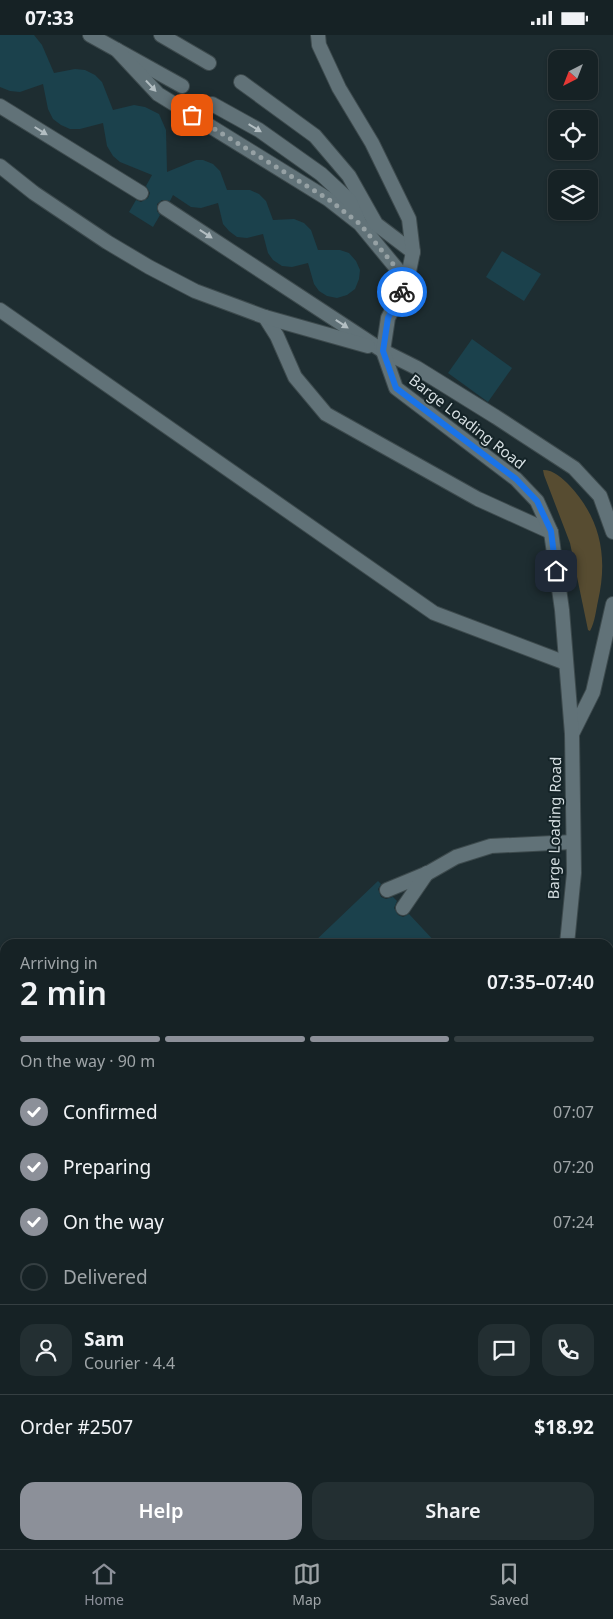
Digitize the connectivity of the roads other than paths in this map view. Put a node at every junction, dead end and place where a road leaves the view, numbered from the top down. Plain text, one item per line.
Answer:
1 (90, 35) edge
2 (161, 35) edge
3 (318, 35) edge
4 (117, 50) junction
5 (209, 63) dead end
6 (242, 82) dead end
7 (182, 86) dead end
8 (212, 104) dead end
9 (0, 106) edge
10 (0, 166) edge
11 (141, 193) dead end
12 (165, 208) dead end
13 (360, 224) junction
14 (413, 252) junction
15 (407, 281) junction
16 (0, 310) edge
17 (265, 317) junction
18 (383, 351) junction
19 (551, 531) junction
20 (613, 533) edge
21 (613, 604) edge
22 (566, 663) junction
23 (572, 734) junction
24 (573, 842) junction
25 (428, 873) junction
26 (387, 891) dead end
27 (403, 907) dead end
28 (568, 939) edge

1 - 4 street
2 - 5 street
3 - 14 street, Barge Loading Road
4 - 7 street
4 -> 13 street
6 - 14 street
8 -> 13 street
9 -> 11 street
10 - 17 street
12 -> 18 street
13 - 15 street
14 - 15 street, Barge Loading Road
15 - 18 street, Barge Loading Road
16 - 22 street
17 - 18 street
17 - 19 street
18 - 19 street, Barge Loading Road
18 - 20 street
19 - 22 street, Barge Loading Road
21 - 23 street
22 - 23 street, Barge Loading Road
23 - 24 street, Barge Loading Road
24 - 25 street
24 - 28 street, Barge Loading Road
25 - 26 street
25 - 27 street

